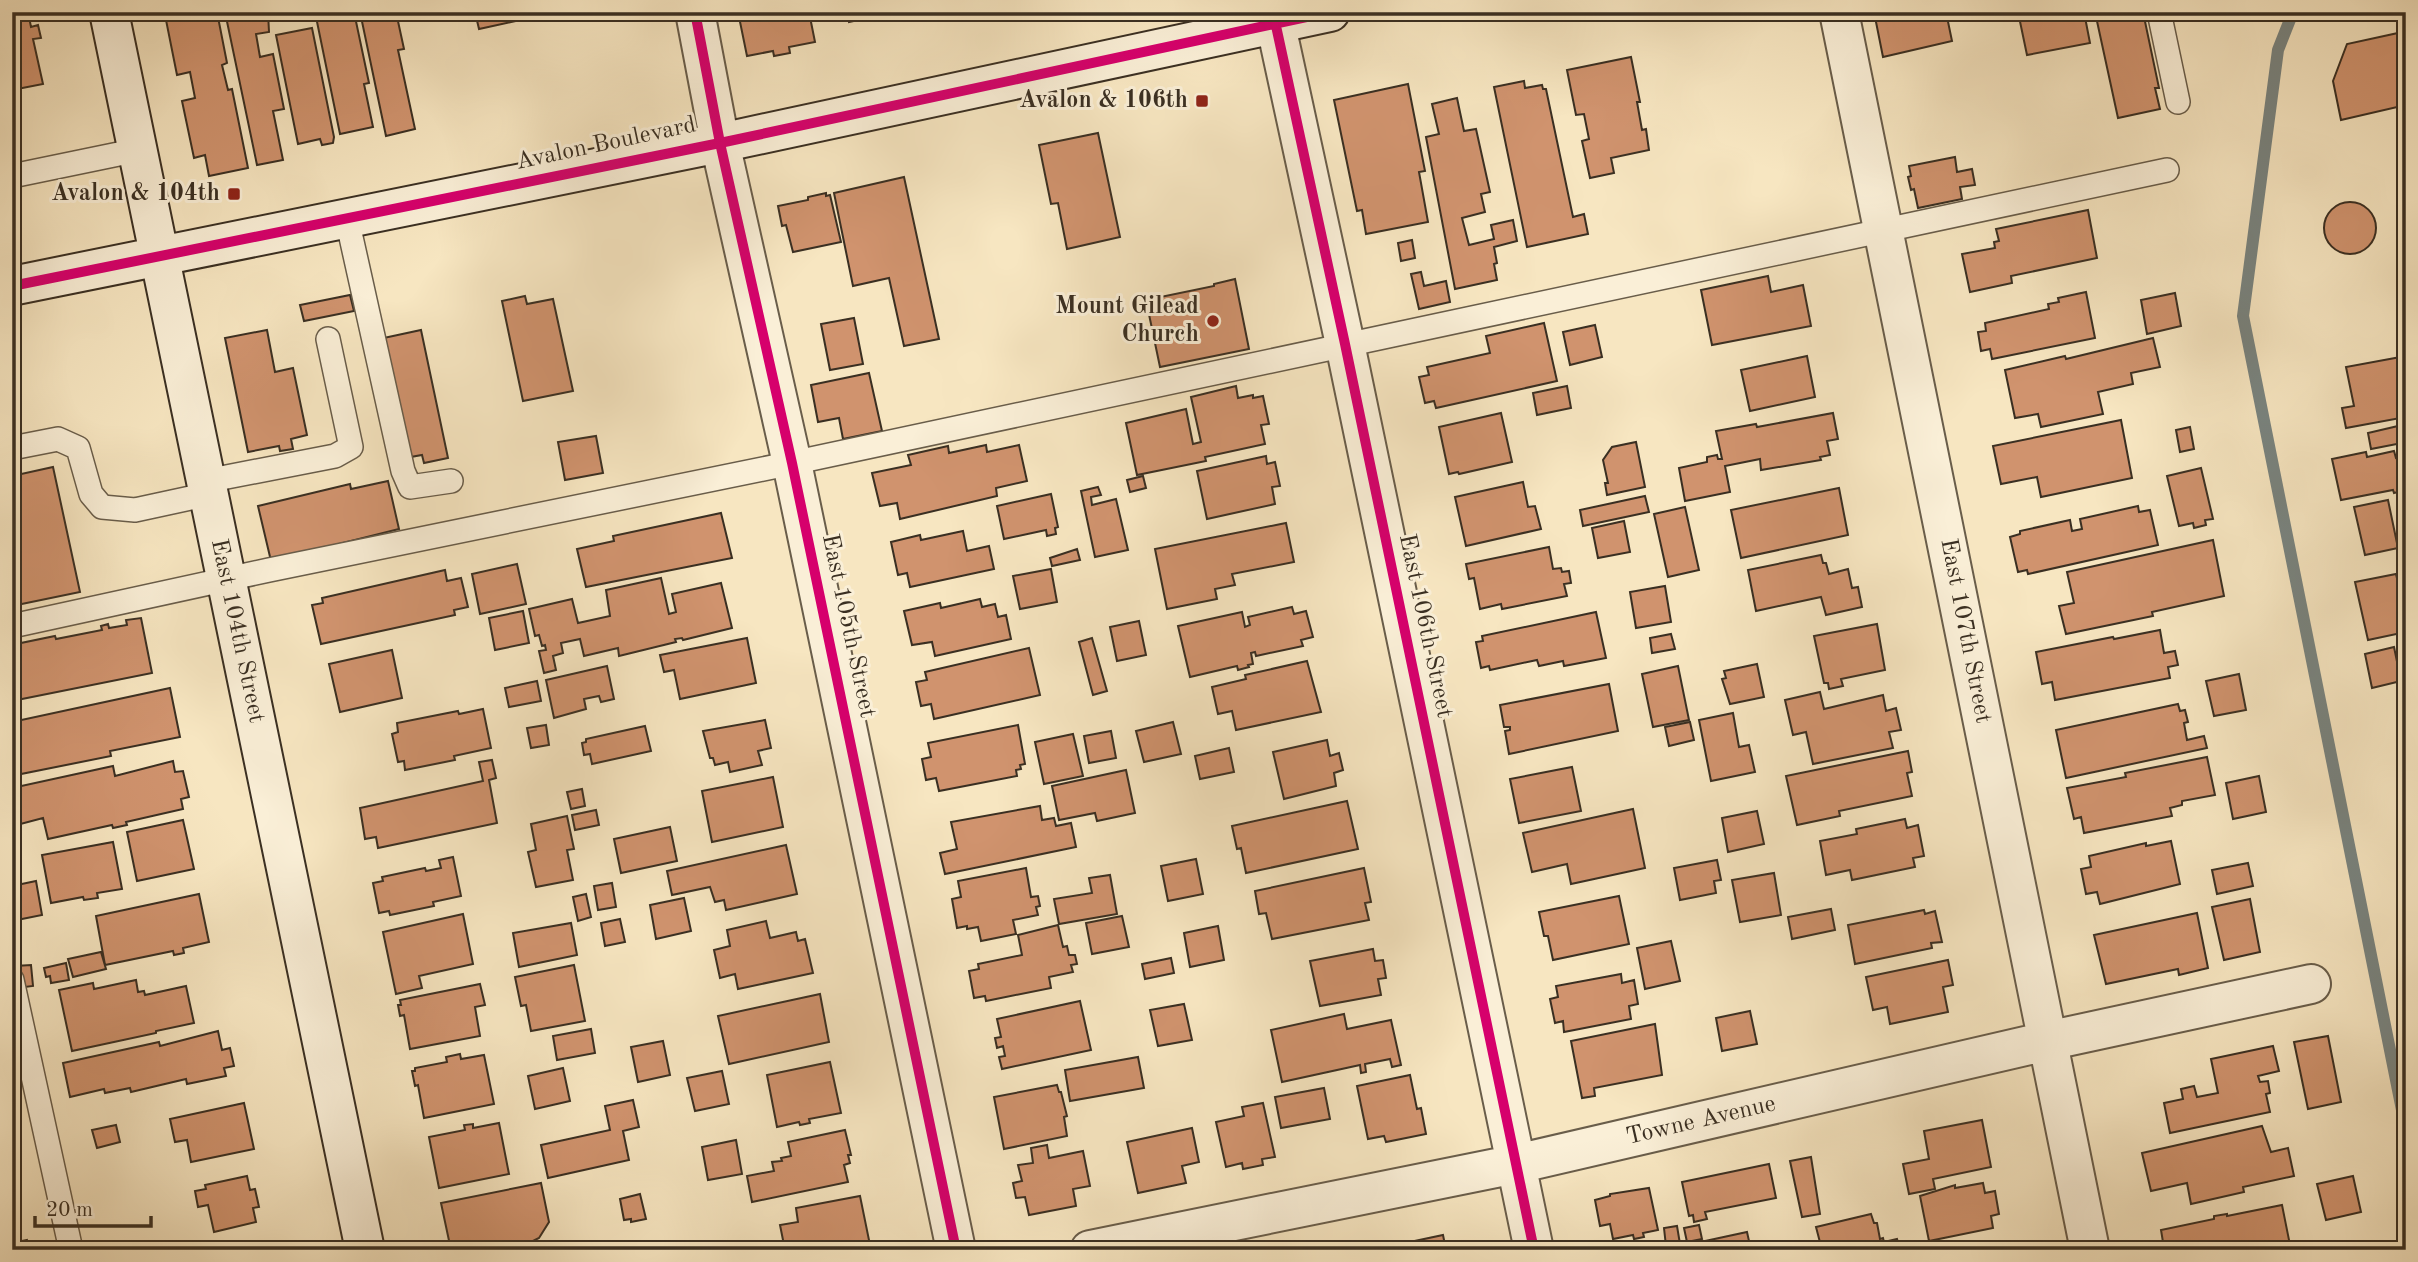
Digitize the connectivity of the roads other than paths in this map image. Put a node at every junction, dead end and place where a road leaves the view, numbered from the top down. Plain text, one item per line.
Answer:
1 (109, 12) edge
2 (695, 12) edge
3 (1330, 12) edge
4 (1839, 12) edge
5 (2159, 12) edge
6 (1274, 18) edge
7 (2178, 102) dead end
8 (720, 142) junction
9 (138, 150) junction
10 (2167, 170) dead end
11 (12, 176) edge
12 (347, 219) junction
13 (1885, 229) junction
14 (160, 256) junction
15 (12, 286) edge
16 (328, 338) dead end
17 (1345, 344) junction
18 (12, 448) edge
19 (792, 463) junction
20 (451, 481) dead end
21 (207, 487) junction
22 (226, 579) junction
23 (12, 625) edge
24 (12, 980) edge
25 (2311, 984) dead end
26 (2048, 1041) junction
27 (1516, 1164) junction
28 (71, 1250) edge
29 (365, 1250) edge
30 (956, 1250) edge
31 (1090, 1250) edge
32 (1534, 1250) edge
33 (2090, 1250) edge

1 - 9 street, East 104th Street
2 - 8 street, East 105th Street
3 - 6 street, Avalon Boulevard
4 - 13 street, East 107th Street
5 - 7 lane
6 - 8 street, Avalon Boulevard
6 - 17 street, East 106th Street
8 - 12 street, Avalon Boulevard
8 - 19 street, East 105th Street
9 - 11 lane
9 - 14 street, East 104th Street
10 - 13 lane
12 - 14 street, Avalon Boulevard
12 - 20 lane
13 - 17 lane
13 - 26 street, East 107th Street
14 - 15 street, Avalon Boulevard
14 - 21 street, East 104th Street
16 - 21 lane
17 - 19 lane
17 - 27 street, East 106th Street
18 - 21 lane
19 - 22 lane
19 - 30 street, East 105th Street
21 - 22 street, East 104th Street
22 - 23 lane
22 - 29 street, East 104th Street
24 - 28 lane
25 - 26 street, Towne Avenue
26 - 27 street, Towne Avenue
26 - 33 street, East 107th Street
27 - 31 street, Towne Avenue
27 - 32 street, East 106th Street

